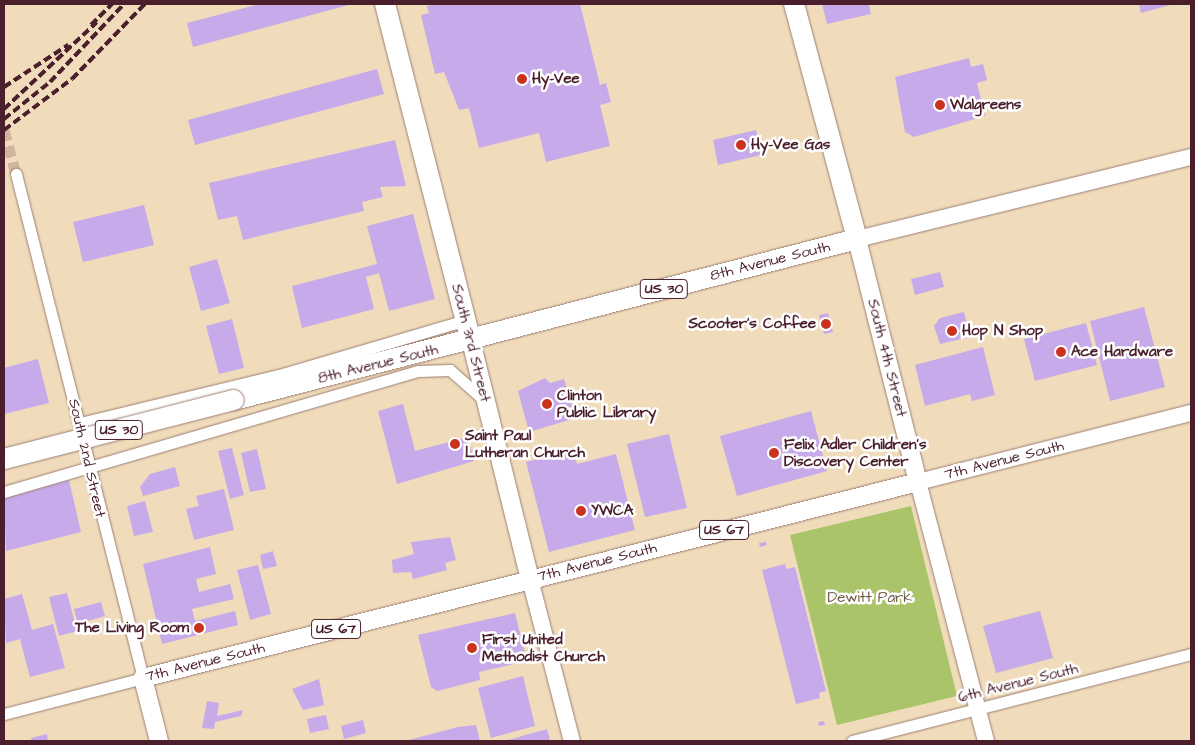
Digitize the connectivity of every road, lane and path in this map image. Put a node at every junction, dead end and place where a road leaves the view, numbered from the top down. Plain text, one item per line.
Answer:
1 (385, 4) edge
2 (794, 4) edge
3 (1191, 157) edge
4 (16, 174) tunnel mouth
5 (857, 239) junction
6 (466, 320) junction
7 (471, 341) junction
8 (486, 402) junction
9 (1191, 413) edge
10 (80, 423) junction
11 (4, 459) edge
12 (90, 469) junction
13 (918, 482) junction
14 (4, 492) edge
15 (530, 579) junction
16 (1191, 654) edge
17 (143, 678) junction
18 (978, 709) junction
19 (4, 714) edge
20 (159, 741) edge
21 (572, 741) edge
22 (852, 741) edge
23 (986, 741) edge

1 - 6 highway, South 3rd Street
2 - 5 highway, South 4th Street
3 - 5 street, 8th Avenue South
4 - 10 street, South 2nd Street
5 - 7 highway, 8th Avenue South / US 30
5 - 13 main road, South 4th Street
6 - 7 highway, South 3rd Street
6 - 10 street, 8th Avenue South
7 - 8 main road, South 3rd Street
7 - 11 highway, 8th Avenue South / US 30, bridge
8 - 12 street, 8th Avenue South
8 - 15 main road, South 3rd Street
9 - 13 street, 7th Avenue South
10 - 12 street, South 2nd Street
12 - 14 street, 8th Avenue South
12 - 17 street, South 2nd Street
13 - 15 main road, 7th Avenue South / US 67
13 - 18 street, South 4th Street
15 - 17 main road, 7th Avenue South / US 67
15 - 21 street, South 3rd Street
16 - 18 street, 6th Avenue South
17 - 19 street, 7th Avenue South
17 - 20 main road, South 2nd Street
18 - 22 street, 6th Avenue South
18 - 23 street, South 4th Street

